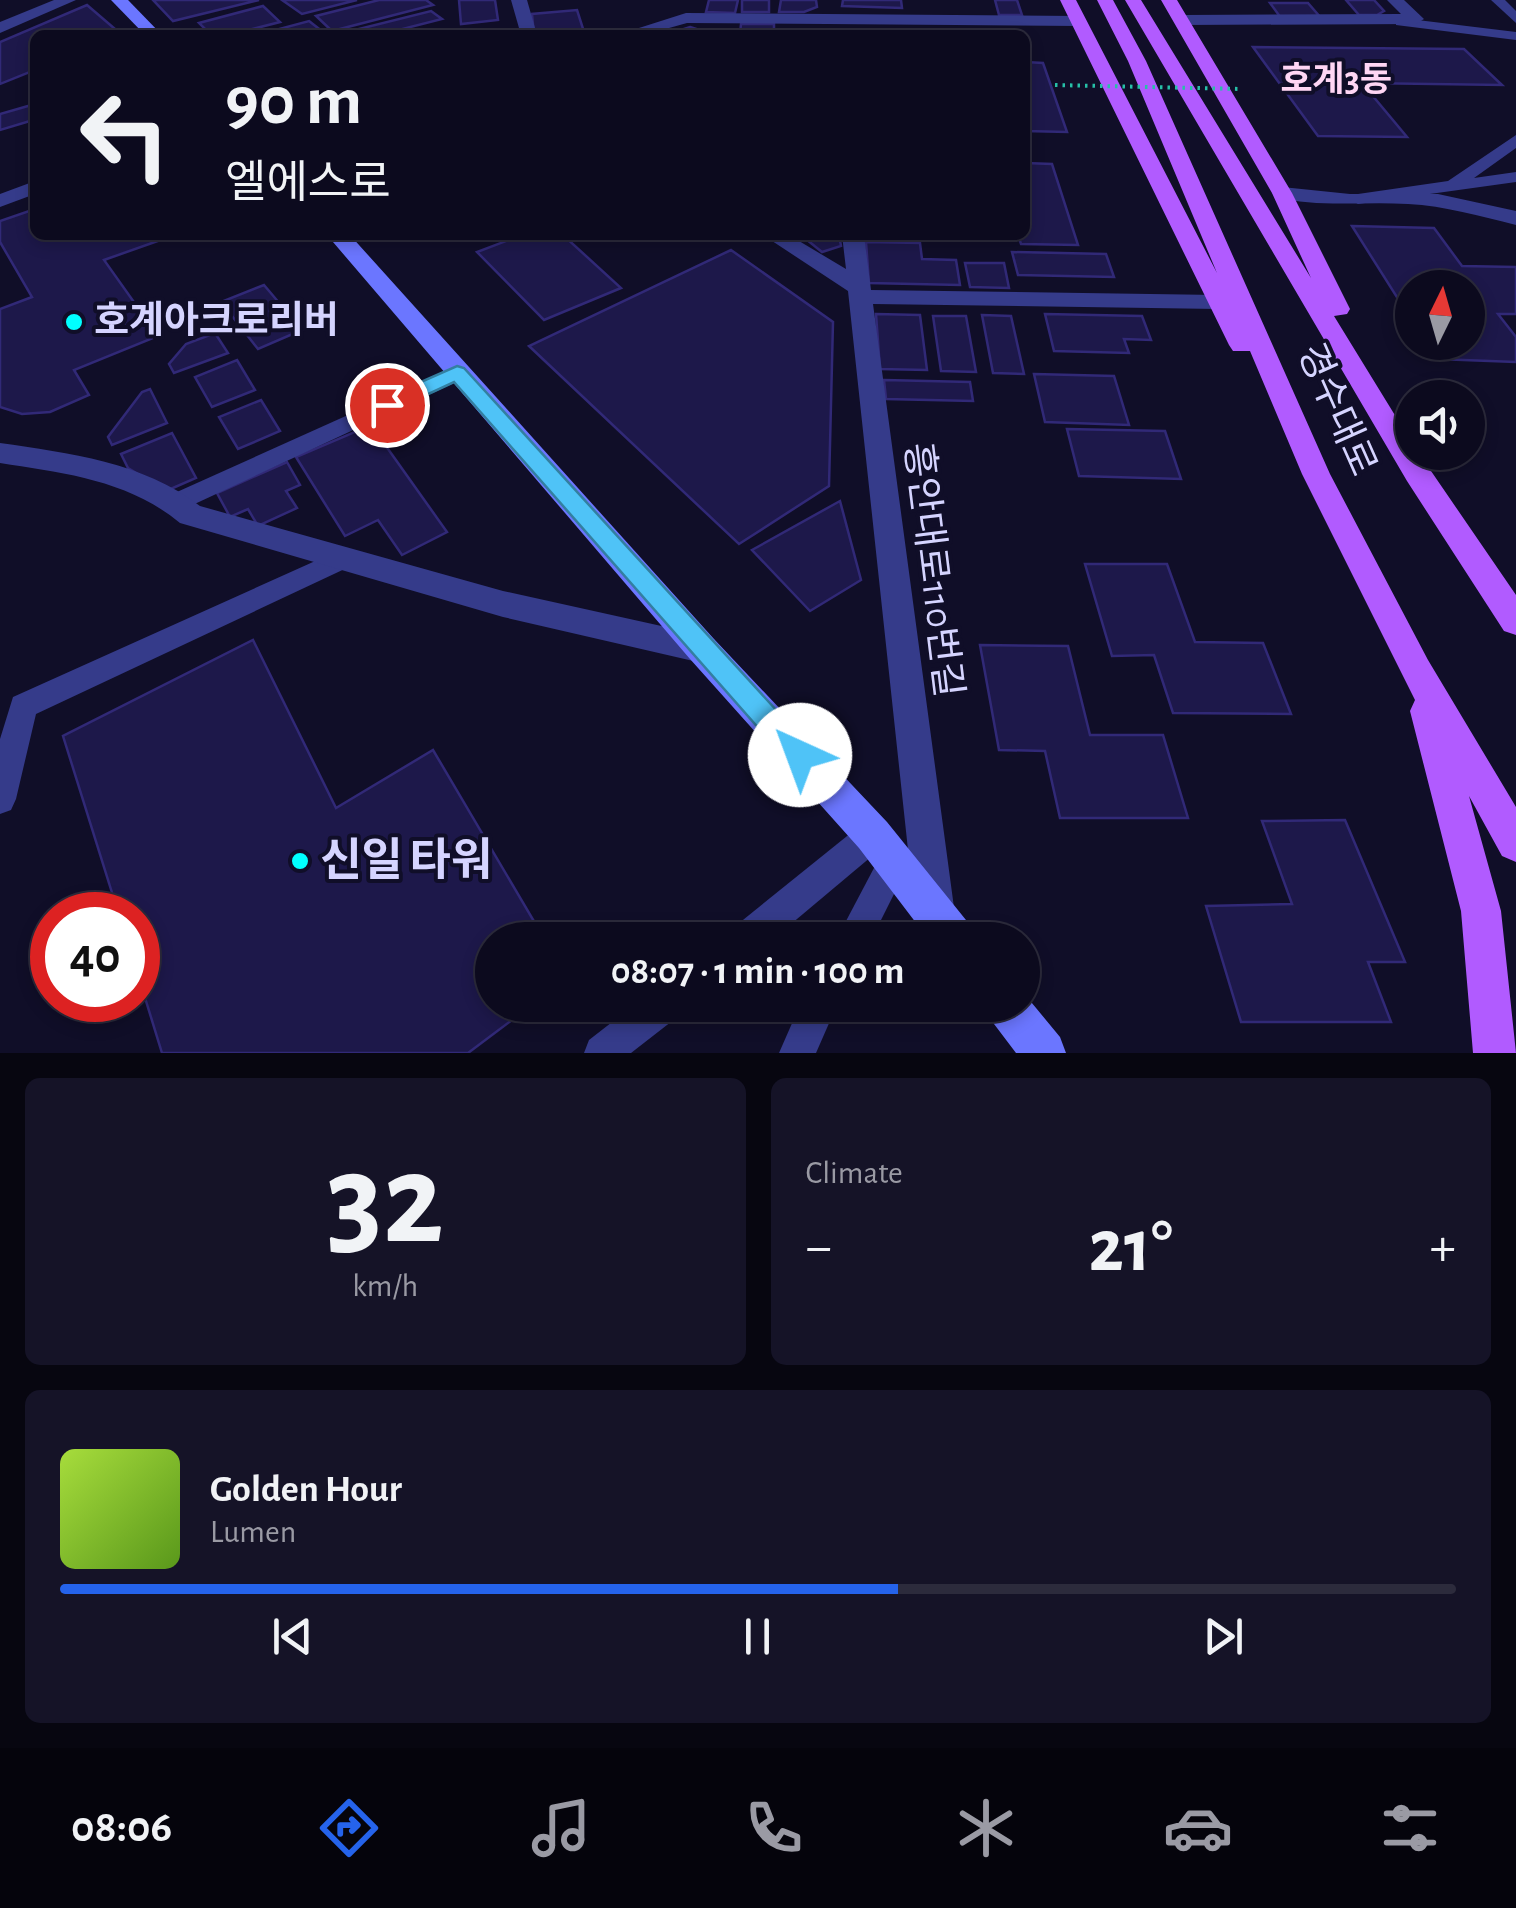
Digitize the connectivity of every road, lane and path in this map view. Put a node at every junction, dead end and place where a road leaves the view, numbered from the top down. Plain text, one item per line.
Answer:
1 (68, 0) edge
2 (119, 0) edge
3 (519, 0) edge
4 (832, 0) edge
5 (1104, 0) edge
6 (1134, 0) edge
7 (1169, 0) edge
8 (1394, 0) edge
9 (1498, 0) edge
10 (1073, 11) edge
11 (1516, 19) edge
12 (1183, 20) junction
13 (1401, 22) junction
14 (834, 27) edge
15 (0, 28) edge
16 (149, 30) edge
17 (528, 30) edge
18 (644, 30) edge
19 (1516, 36) edge
20 (1055, 85) dead end
21 (1241, 89) dead end
22 (1516, 140) edge
23 (1516, 176) edge
24 (1450, 186) junction
25 (30, 189) edge
26 (1282, 193) junction
27 (1350, 200) junction
28 (0, 201) edge
29 (1516, 218) edge
30 (342, 240) edge
31 (781, 240) edge
32 (853, 240) edge
33 (858, 292) junction
34 (1218, 302) junction
35 (457, 372) junction
36 (0, 452) edge
37 (1316, 474) junction
38 (1417, 474) junction
39 (177, 502) junction
40 (342, 559) junction
41 (1516, 621) edge
42 (702, 649) junction
43 (1416, 670) junction
44 (0, 798) edge
45 (1516, 843) edge
46 (884, 848) junction
47 (772, 922) edge
48 (859, 922) edge
49 (940, 922) edge
50 (944, 922) edge
51 (641, 1022) edge
52 (811, 1022) edge
53 (1019, 1022) edge
54 (602, 1053) edge
55 (797, 1053) edge
56 (1044, 1053) edge
57 (1496, 1053) edge

1 - 15 street
2 - 16 street
3 - 17 street
4 - 14 street
5 - 37 main road, 경수대로
6 - 38 main road, 경수대로
7 - 12 main road
8 - 13 street
9 - 11 lane
10 - 14 street
10 - 34 main road
12 - 13 street
12 - 26 main road
13 - 19 lane
14 - 18 street
20 - 21 path, bridge
22 - 24 lane
23 - 24 lane
24 - 27 lane
25 - 28 street
26 - 27 street
26 - 38 main road
27 - 29 street
30 - 35 street
31 - 33 street
32 - 33 street, 흥안대로110번길
33 - 34 street
33 - 50 street, 흥안대로110번길
34 - 37 main road
35 - 39 lane
35 - 42 street
36 - 39 street
37 - 43 main road, 경수대로
38 - 41 main road, 경수대로
39 - 40 street
40 - 42 street
40 - 44 lane
42 - 46 street
43 - 45 main road, 경수대로
43 - 57 main road
46 - 47 lane
46 - 48 lane
46 - 49 street
51 - 54 lane
52 - 55 lane
53 - 56 street

